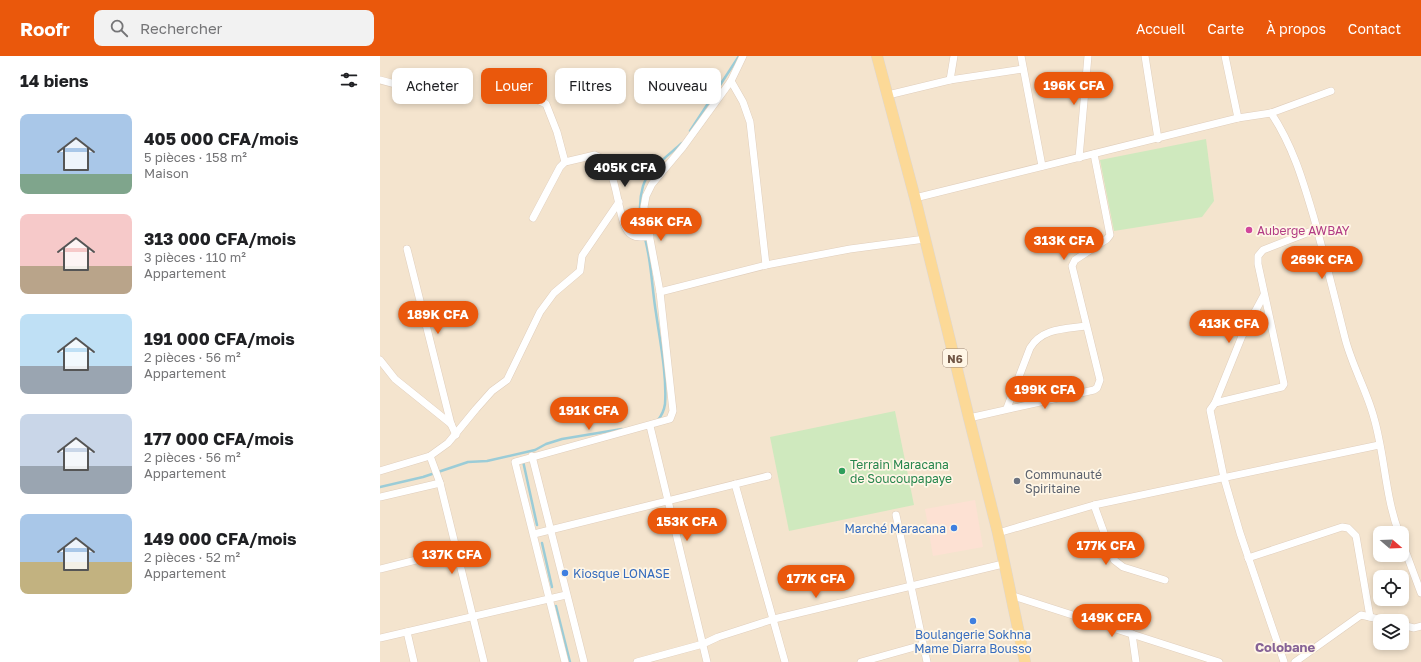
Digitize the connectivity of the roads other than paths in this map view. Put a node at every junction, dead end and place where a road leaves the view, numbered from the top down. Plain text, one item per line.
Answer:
1 (743, 56) edge
2 (877, 56) edge
3 (954, 56) edge
4 (1021, 56) edge
5 (1088, 56) edge
6 (1144, 56) edge
7 (1225, 56) edge
8 (1022, 69) junction
9 (380, 80) edge
10 (950, 80) junction
11 (731, 81) junction
12 (392, 83) edge
13 (1331, 91) dead end
14 (888, 95) junction
15 (546, 104) edge
16 (1271, 113) junction
17 (1238, 118) junction
18 (1158, 139) junction
19 (1094, 154) junction
20 (1079, 158) junction
21 (565, 162) junction
22 (1042, 166) junction
23 (915, 198) junction
24 (619, 202) junction
25 (533, 218) dead end
26 (1317, 229) junction
27 (650, 236) junction
28 (925, 238) junction
29 (407, 250) dead end
30 (766, 265) junction
31 (660, 292) junction
32 (1264, 295) junction
33 (1086, 326) junction
34 (380, 360) edge
35 (1215, 403) junction
36 (1007, 408) junction
37 (969, 418) junction
38 (451, 424) junction
39 (650, 426) junction
40 (456, 435) junction
41 (1379, 445) junction
42 (430, 456) junction
43 (532, 456) junction
44 (380, 471) edge
45 (768, 476) dead end
46 (1224, 478) junction
47 (440, 483) junction
48 (735, 484) junction
49 (380, 497) edge
50 (667, 501) junction
51 (1094, 506) junction
52 (896, 515) dead end
53 (1397, 526) edge
54 (551, 530) junction
55 (998, 533) junction
56 (534, 534) junction
57 (456, 550) junction
58 (1248, 558) junction
59 (1409, 561) edge
60 (1003, 564) junction
61 (380, 569) edge
62 (1164, 580) dead end
63 (910, 586) junction
64 (1421, 593) edge
65 (566, 594) junction
66 (1010, 595) junction
67 (549, 599) junction
68 (472, 617) junction
69 (1370, 617) junction
70 (1373, 618) edge
71 (774, 619) junction
72 (1421, 626) edge
73 (1409, 627) edge
74 (407, 632) junction
75 (1132, 634) junction
76 (380, 638) edge
77 (703, 644) junction
78 (922, 645) junction
79 (414, 662) edge
80 (484, 662) edge
81 (565, 662) edge
82 (584, 662) edge
83 (637, 662) edge
84 (707, 662) edge
85 (785, 662) edge
86 (860, 662) edge
87 (927, 662) edge
88 (1026, 662) edge
89 (1136, 662) edge
90 (1219, 662) edge
91 (1284, 662) edge
92 (1295, 662) edge

1 - 11 street
2 - 14 main road, N6
3 - 10 street
4 - 8 street
5 - 20 street
6 - 18 street
7 - 17 street
8 - 10 street
8 - 22 street
9 - 12 street
10 - 14 street
11 - 27 street
11 - 30 street
13 - 16 street
14 - 23 main road, N6
15 - 21 street
16 - 17 street
16 - 26 street
17 - 18 street
18 - 19 street
19 - 20 street
19 - 33 street
20 - 22 street
21 - 24 street
21 - 25 street
22 - 23 street
23 - 28 main road, N6
24 - 27 street
24 - 40 street
26 - 32 street
26 - 41 street
27 - 31 street
28 - 30 street
28 - 37 main road, N6
29 - 38 street
30 - 31 street
31 - 39 street
32 - 35 street
32 - 35 street
33 - 36 street
33 - 36 street
34 - 38 street
35 - 46 street
36 - 37 street
37 - 55 main road, N6
38 - 40 street
39 - 43 street
39 - 50 street
40 - 42 street
41 - 46 street
41 - 53 street
42 - 44 street
42 - 47 street
43 - 54 street
43 - 56 street
45 - 48 street
46 - 51 street
46 - 58 street
47 - 49 street
47 - 57 street
48 - 50 street
48 - 71 street
50 - 54 street
50 - 77 street
51 - 55 street
51 - 62 street
52 - 63 street
54 - 56 street
54 - 65 street
55 - 60 main road, N6
56 - 67 street
57 - 61 street
57 - 68 street
58 - 69 street
58 - 91 street
59 - 64 street
60 - 63 street
60 - 66 main road, N6
63 - 71 street
63 - 78 street
65 - 67 street
65 - 82 street
66 - 75 street
66 - 88 main road, N6
67 - 68 street
67 - 81 street
68 - 74 street
68 - 80 street
69 - 70 street
69 - 92 street
71 - 77 street
71 - 85 street
72 - 73 street
74 - 76 street
74 - 79 street
75 - 89 street
75 - 90 street
77 - 83 street
77 - 84 street
78 - 86 street
78 - 87 street

